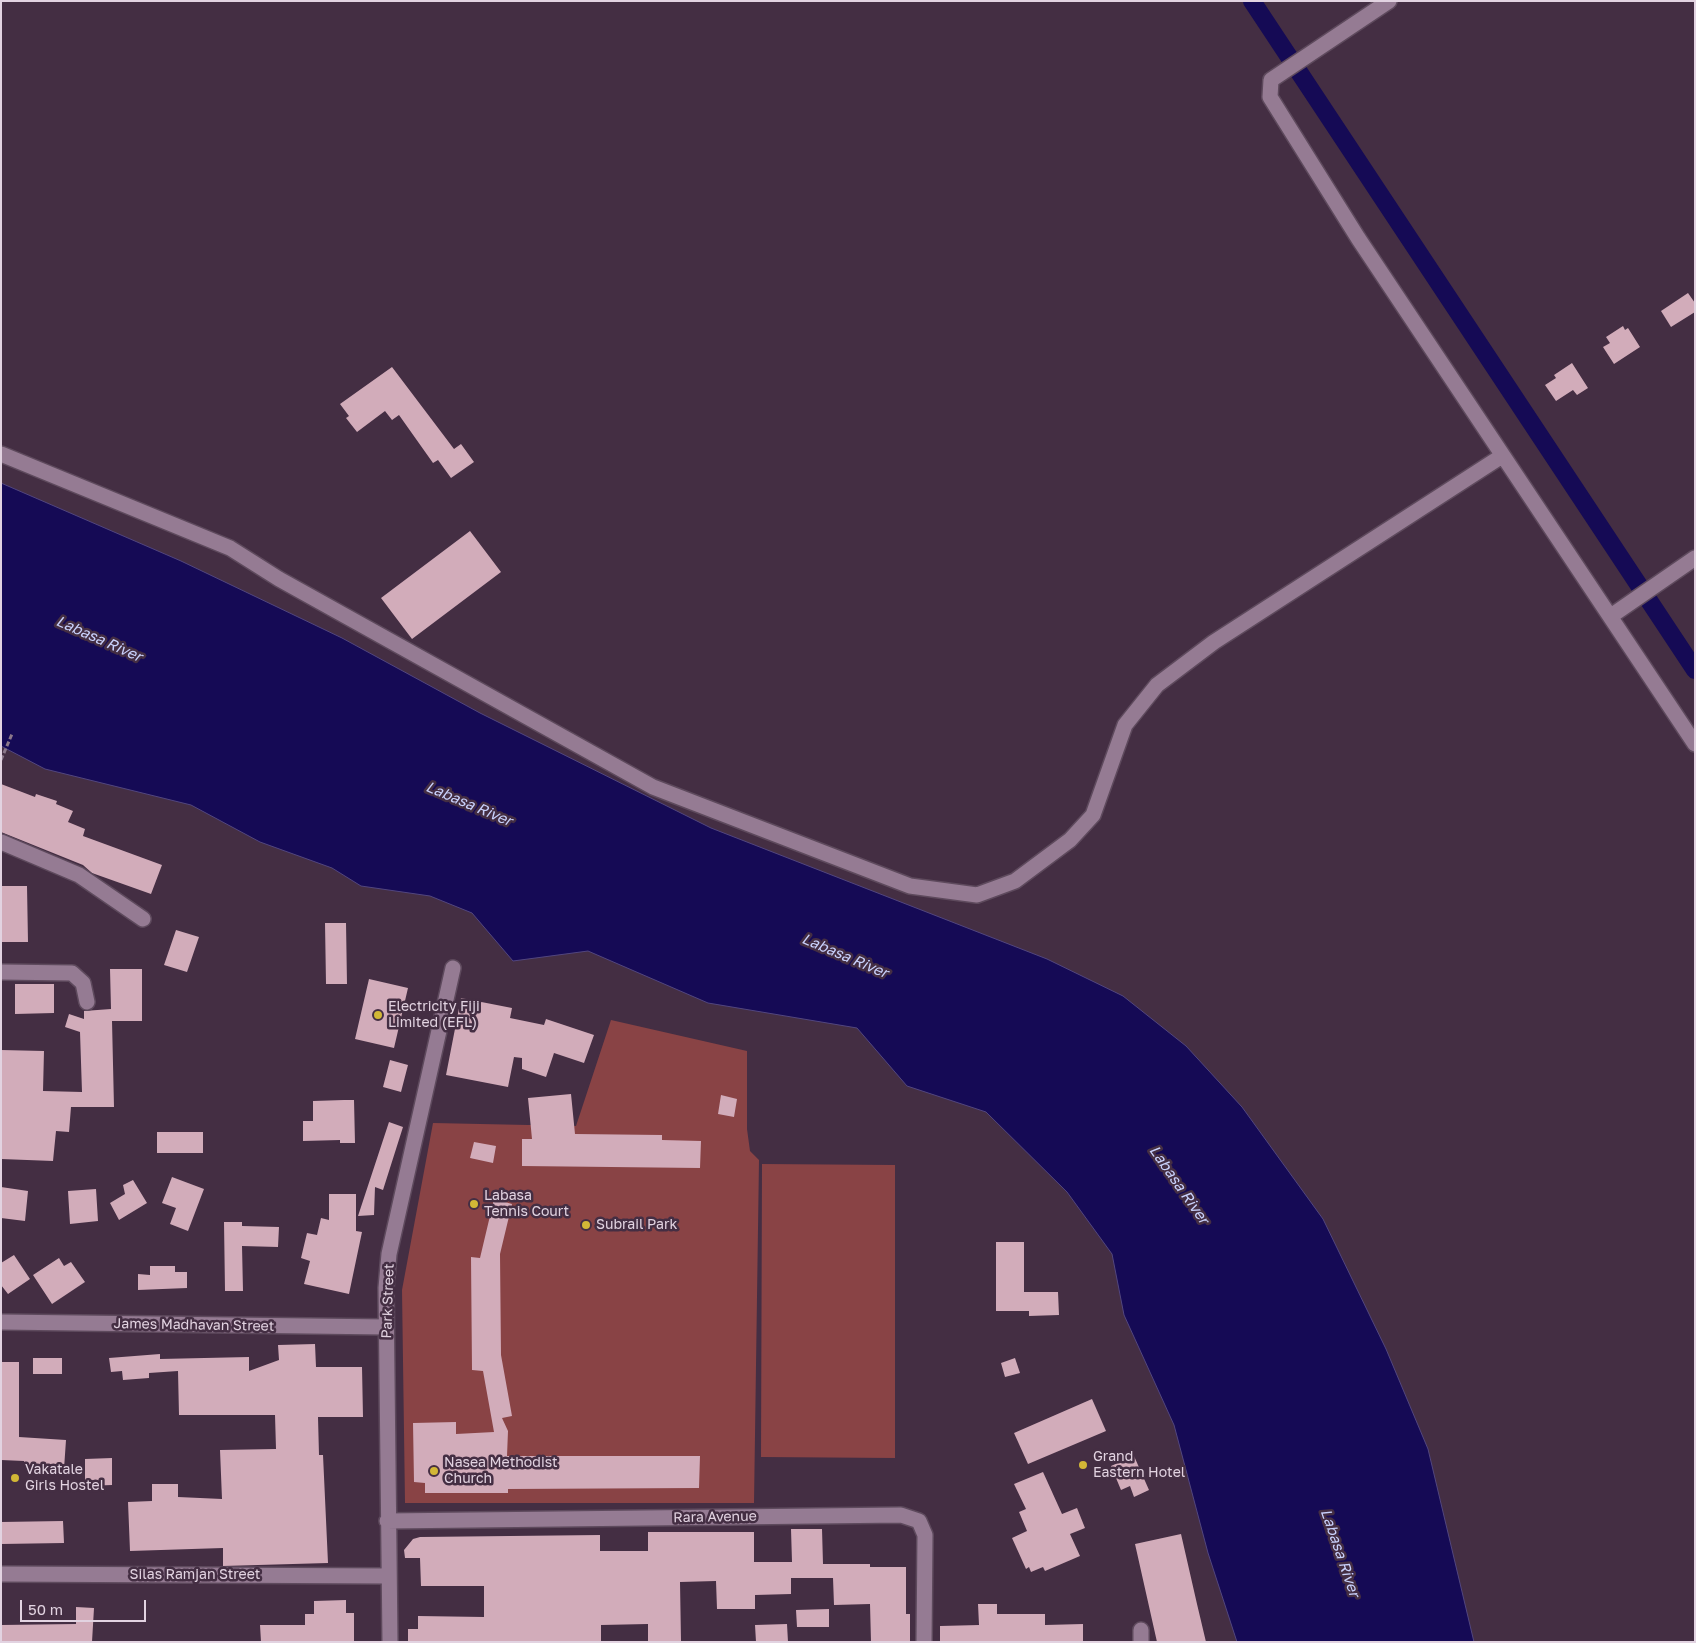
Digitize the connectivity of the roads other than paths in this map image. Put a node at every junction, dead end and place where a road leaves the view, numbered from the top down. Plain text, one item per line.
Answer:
1 (1388, 1) edge
2 (1, 454) edge
3 (1502, 456) junction
4 (1695, 558) edge
5 (1611, 616) junction
6 (1695, 744) edge
7 (1, 842) edge
8 (143, 920) dead end
9 (453, 968) dead end
10 (1, 972) edge
11 (87, 1002) dead end
12 (1, 1322) edge
13 (386, 1327) junction
14 (387, 1521) junction
15 (1, 1574) edge
16 (389, 1576) junction
17 (390, 1642) edge
18 (924, 1642) edge

1 - 3 street
2 - 3 street
3 - 5 street
4 - 5 street
5 - 6 street
7 - 8 street
9 - 13 street, Park Street
10 - 11 street
12 - 13 street, James Madhavan Street
13 - 14 street, Park Street
14 - 16 street, Park Street
14 - 18 street, Rara Avenue
15 - 16 street, Silas Ramjan Street
16 - 17 street, Park Street

